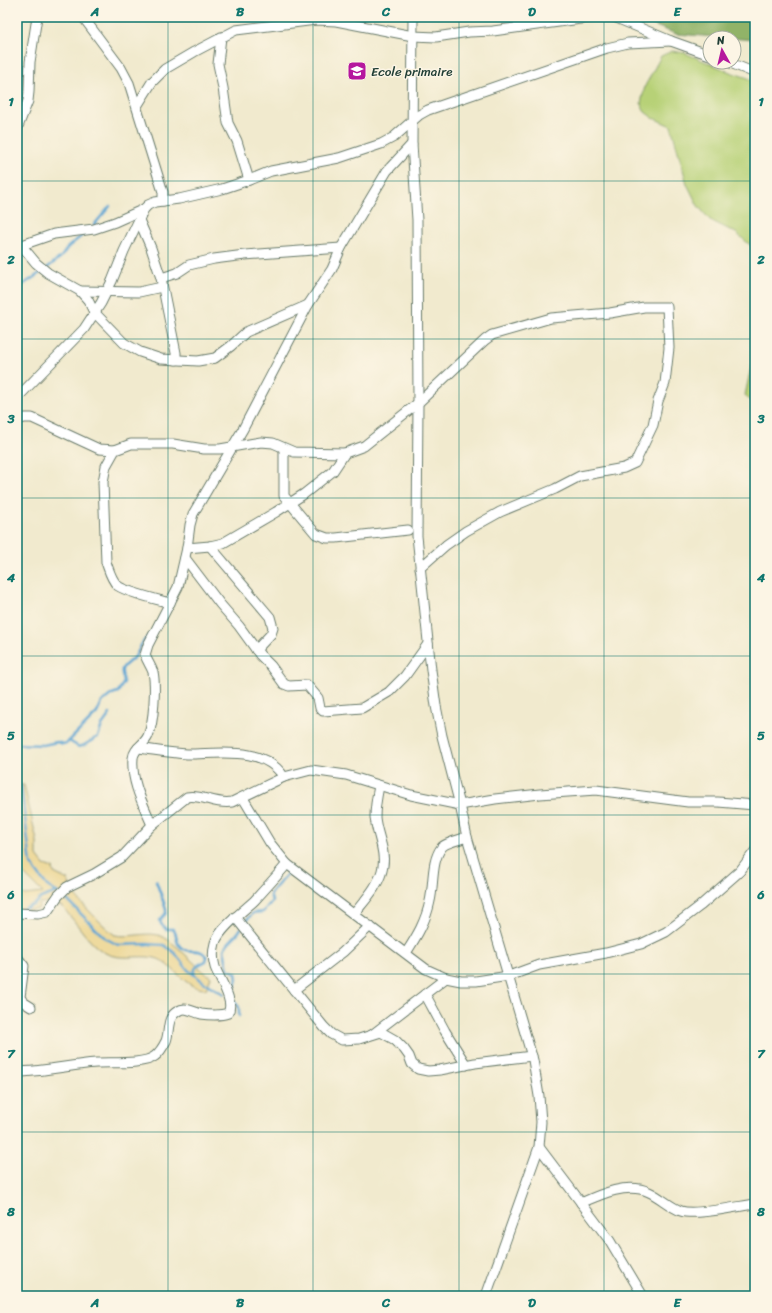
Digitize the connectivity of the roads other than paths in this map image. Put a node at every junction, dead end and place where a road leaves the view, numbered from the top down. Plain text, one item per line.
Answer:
1 (37, 17) edge
2 (83, 17) edge
3 (413, 17) edge
4 (595, 17) edge
5 (614, 17) edge
6 (413, 36) junction
7 (221, 37) junction
8 (671, 41) junction
9 (702, 52) edge
10 (742, 68) edge
11 (755, 73) edge
12 (137, 106) junction
13 (412, 122) junction
14 (17, 129) edge
15 (412, 144) junction
16 (249, 180) junction
17 (163, 201) junction
18 (144, 209) junction
19 (139, 220) junction
20 (19, 245) edge
21 (341, 248) junction
22 (161, 283) junction
23 (80, 291) junction
24 (107, 292) junction
25 (308, 305) junction
26 (94, 312) junction
27 (176, 360) junction
28 (17, 398) edge
29 (418, 403) junction
30 (17, 420) edge
31 (232, 448) junction
32 (284, 449) junction
33 (115, 450) junction
34 (345, 453) junction
35 (290, 503) junction
36 (408, 530) dead end
37 (210, 546) junction
38 (187, 548) junction
39 (185, 558) junction
40 (420, 568) junction
41 (170, 603) junction
42 (428, 644) junction
43 (256, 650) junction
44 (138, 748) junction
45 (284, 777) junction
46 (379, 786) junction
47 (243, 798) junction
48 (460, 805) junction
49 (755, 805) edge
50 (152, 825) junction
51 (467, 837) junction
52 (755, 851) edge
53 (286, 864) junction
54 (17, 914) edge
55 (354, 914) junction
56 (234, 917) junction
57 (370, 926) junction
58 (406, 953) junction
59 (17, 957) edge
60 (508, 976) junction
61 (446, 978) junction
62 (294, 990) junction
63 (425, 994) junction
64 (31, 1008) dead end
65 (372, 1035) junction
66 (532, 1056) junction
67 (466, 1064) junction
68 (17, 1072) edge
69 (538, 1147) junction
70 (581, 1203) junction
71 (755, 1204) edge
72 (486, 1296) edge
73 (643, 1296) edge

1 - 14 street
2 - 12 street
3 - 6 street
4 - 6 street
5 - 8 street
6 - 7 street
6 - 13 street
7 - 12 street
7 - 16 street
8 - 9 street
8 - 13 street
10 - 11 street
12 - 17 street
13 - 15 street
13 - 16 street
15 - 21 street
15 - 29 street
16 - 17 street
17 - 18 street
18 - 19 street
18 - 20 street
19 - 22 street
19 - 24 street
20 - 23 street
21 - 22 street
21 - 25 street
22 - 24 street
22 - 27 street
23 - 24 street
23 - 26 street
24 - 26 street
25 - 27 street
25 - 31 street
26 - 27 street
26 - 28 street
29 - 34 street
29 - 40 street
29 - 40 street
30 - 33 street
31 - 32 street
31 - 33 street
31 - 38 street
32 - 34 street
32 - 35 street
33 - 41 street
34 - 35 street
35 - 36 street
35 - 37 street
37 - 38 street
37 - 43 street
38 - 39 street
39 - 41 street
39 - 43 street
40 - 42 street
41 - 44 street
42 - 43 street
42 - 48 street
44 - 45 street
44 - 50 street
45 - 46 street
45 - 47 street
46 - 48 street
46 - 55 street
47 - 50 street
47 - 53 street
48 - 49 street
48 - 51 street
50 - 54 street
51 - 58 street
51 - 60 street
52 - 60 street
53 - 55 street
53 - 56 street
55 - 57 street
56 - 62 street
56 - 68 street
57 - 58 street
57 - 62 street
58 - 61 street
59 - 64 street
60 - 61 street
60 - 66 street
61 - 63 street
62 - 65 street
63 - 65 street
63 - 67 street
65 - 67 street
66 - 67 street
66 - 69 street
69 - 70 street
69 - 72 street
70 - 71 street
70 - 73 street

